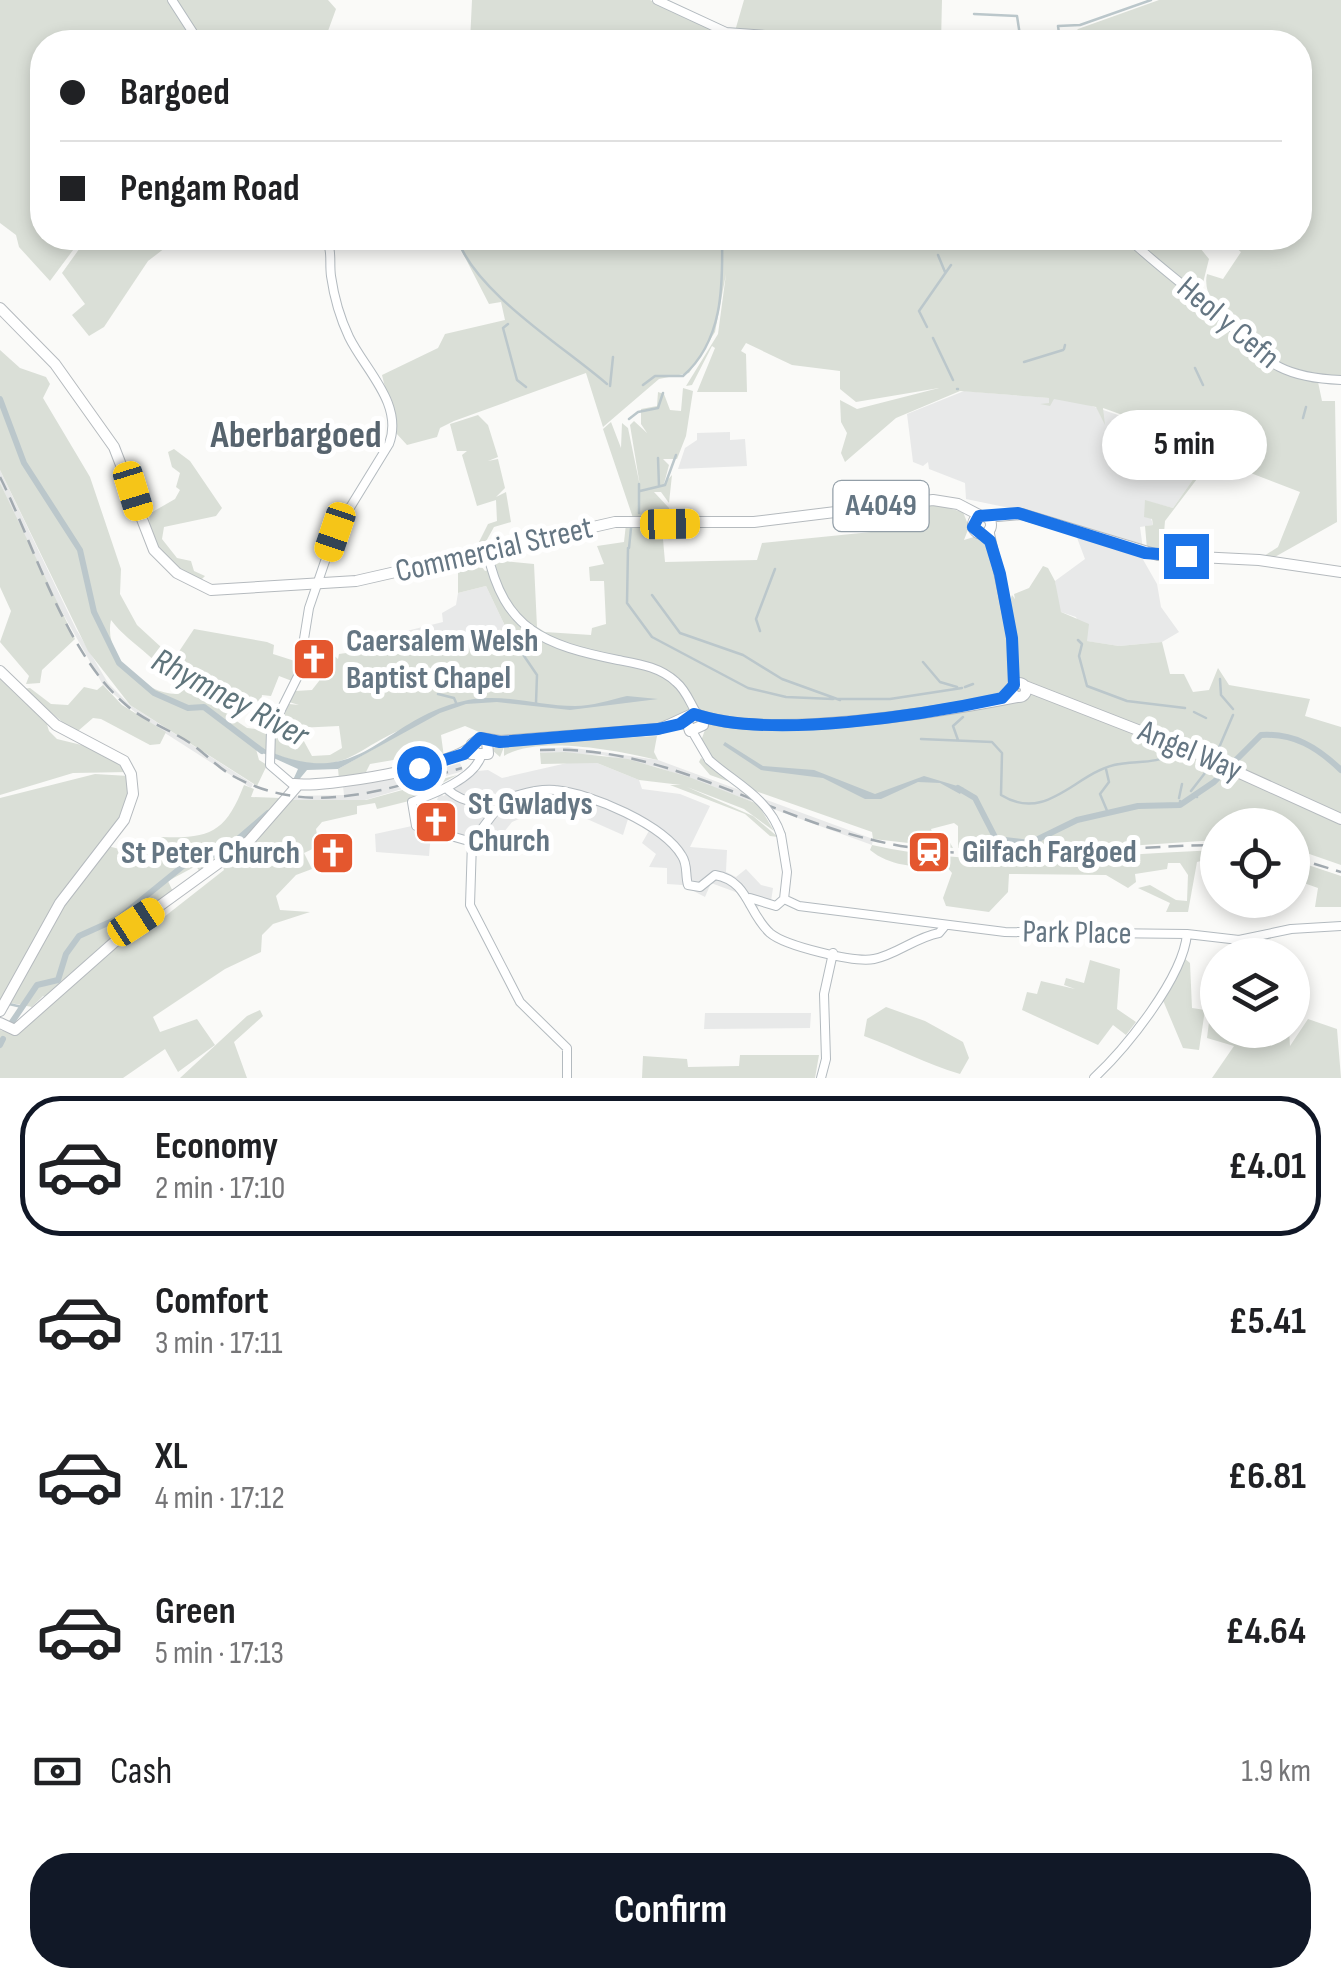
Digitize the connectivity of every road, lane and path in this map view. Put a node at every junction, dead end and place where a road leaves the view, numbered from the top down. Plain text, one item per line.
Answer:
1 (172, 0) edge
2 (657, 0) edge
3 (191, 30) edge
4 (722, 30) edge
5 (329, 250) edge
6 (1142, 250) edge
7 (0, 308) edge
8 (1341, 380) edge
9 (984, 524) junction
10 (483, 558) junction
11 (1341, 572) edge
12 (318, 580) junction
13 (0, 672) edge
14 (1021, 688) junction
15 (696, 723) junction
16 (473, 753) junction
17 (294, 784) junction
18 (446, 788) junction
19 (510, 801) junction
20 (1341, 820) edge
21 (472, 842) junction
22 (784, 900) junction
23 (750, 902) junction
24 (1341, 926) edge
25 (932, 930) junction
26 (1187, 934) junction
27 (833, 953) junction
28 (0, 1011) edge
29 (0, 1023) edge
30 (1098, 1074) edge
31 (567, 1078) edge
32 (821, 1078) edge

1 - 3 street
2 - 4 street
5 - 12 street
6 - 8 street, Heol y Cefn
7 - 12 main road, A4049
9 - 10 main road, Commercial Street / A4049
9 - 11 main road, A4049
9 - 14 street
10 - 12 main road, Commercial Street / A4049
10 - 15 street
12 - 17 street
13 - 28 main road
14 - 15 main road, Angel Way
14 - 20 main road, Angel Way
15 - 16 main road, Angel Way
15 - 22 street, bridge
16 - 17 main road, Angel Way
16 - 18 street
17 - 29 main road
18 - 19 street
18 - 21 street
19 - 21 street
19 - 23 street
21 - 31 street
22 - 23 street
22 - 25 street
23 - 27 street
24 - 26 street, Park Place
25 - 26 street, Park Place
25 - 27 street
26 - 30 street
27 - 32 street

